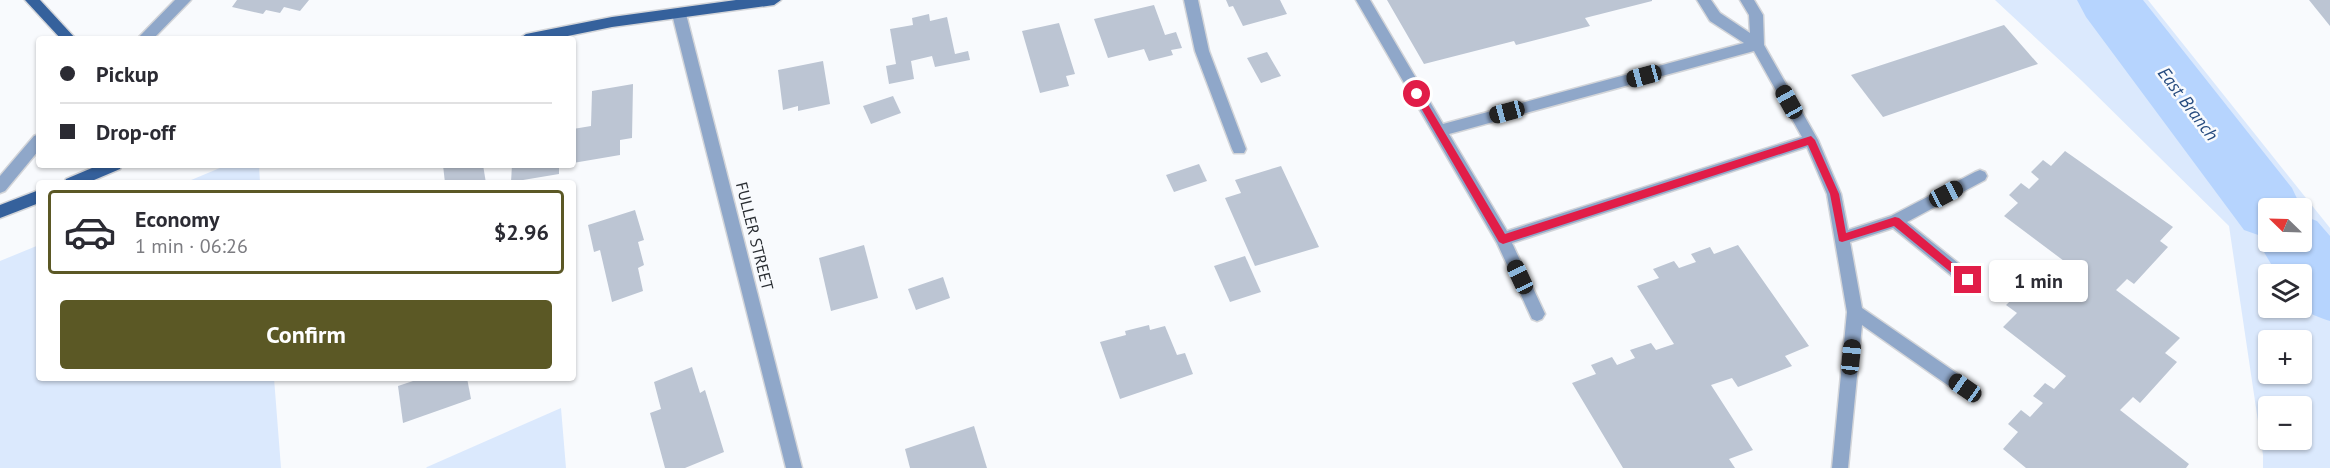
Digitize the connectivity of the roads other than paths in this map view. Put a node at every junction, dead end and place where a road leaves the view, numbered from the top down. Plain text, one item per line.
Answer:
1 (32, 0) edge
2 (184, 0) edge
3 (774, 0) edge
4 (1191, 0) edge
5 (1363, 0) edge
6 (1704, 0) edge
7 (1747, 0) edge
8 (679, 14) junction
9 (66, 36) edge
10 (147, 36) edge
11 (541, 36) edge
12 (1757, 45) junction
13 (1439, 131) junction
14 (1811, 140) junction
15 (36, 145) edge
16 (1239, 149) dead end
17 (108, 168) edge
18 (1980, 176) dead end
19 (78, 180) edge
20 (0, 187) edge
21 (36, 197) edge
22 (0, 212) edge
23 (1895, 221) junction
24 (1842, 238) junction
25 (1503, 239) junction
26 (1968, 280) dead end
27 (1855, 312) junction
28 (1537, 314) dead end
29 (1965, 388) dead end
30 (794, 468) edge
31 (1839, 468) edge

1 - 9 main road
2 - 10 street
3 - 8 main road
4 - 16 street
5 - 13 street
6 - 12 street
7 - 12 street
8 - 11 main road
8 - 30 street, FULLER STREET
12 - 13 street
12 - 14 street
13 - 25 street
14 - 24 street
14 - 25 street
15 - 20 street
17 - 19 main road
18 - 23 street
21 - 22 main road
23 - 24 street
23 - 26 street
24 - 27 street
25 - 28 street
27 - 29 street
27 - 31 street

